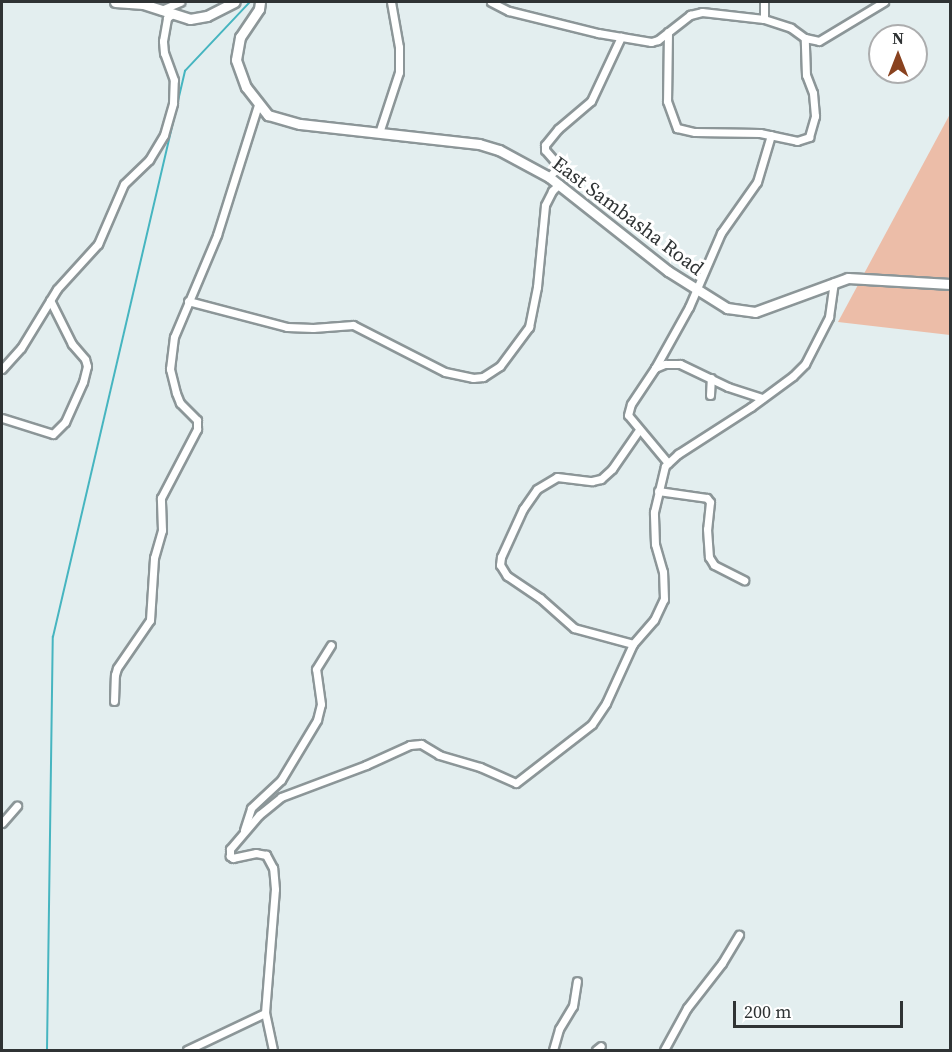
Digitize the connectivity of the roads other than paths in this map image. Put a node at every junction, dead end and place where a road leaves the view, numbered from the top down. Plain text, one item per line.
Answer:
1 (115, 2) edge
2 (180, 2) edge
3 (235, 2) edge
4 (260, 2) edge
5 (391, 2) edge
6 (491, 2) edge
7 (764, 2) edge
8 (884, 2) edge
9 (161, 10) junction
10 (171, 15) junction
11 (764, 19) junction
12 (668, 32) junction
13 (621, 37) junction
14 (805, 38) junction
15 (258, 105) junction
16 (379, 133) junction
17 (771, 135) junction
18 (549, 177) junction
19 (559, 184) junction
20 (834, 282) junction
21 (951, 284) edge
22 (696, 290) junction
23 (50, 300) junction
24 (189, 301) junction
25 (655, 368) junction
26 (2, 369) edge
27 (711, 378) junction
28 (710, 395) dead end
29 (762, 398) junction
30 (2, 418) edge
31 (639, 430) junction
32 (668, 463) junction
33 (658, 491) junction
34 (744, 579) dead end
35 (633, 644) junction
36 (331, 645) dead end
37 (114, 701) dead end
38 (17, 806) dead end
39 (2, 823) edge
40 (243, 833) junction
41 (739, 934) dead end
42 (577, 981) dead end
43 (265, 1013) junction
44 (187, 1050) edge
45 (273, 1050) edge
46 (553, 1050) edge
47 (664, 1050) edge

1 - 9 street
2 - 9 street
3 - 10 street
4 - 15 street, East Sambasha Road
5 - 16 street
6 - 13 street
7 - 11 street
8 - 14 street
9 - 10 street
10 - 23 street
11 - 12 street
11 - 14 street
12 - 13 street
12 - 17 street
13 - 18 street
14 - 17 street
15 - 16 street, East Sambasha Road
15 - 24 street
16 - 18 street, East Sambasha Road
17 - 22 street
18 - 19 street, East Sambasha Road
19 - 22 street, East Sambasha Road
19 - 24 street
20 - 21 street, East Sambasha Road
20 - 22 street, East Sambasha Road
20 - 29 street
22 - 25 street
23 - 26 street
23 - 30 street
24 - 37 street
25 - 27 street
25 - 31 street
27 - 28 street
27 - 29 street
29 - 32 street
31 - 32 street
31 - 35 street
32 - 33 street
33 - 34 street
33 - 35 street
35 - 40 street
36 - 40 street
38 - 39 street
40 - 43 street
41 - 47 street
42 - 46 street
43 - 44 street
43 - 45 street

